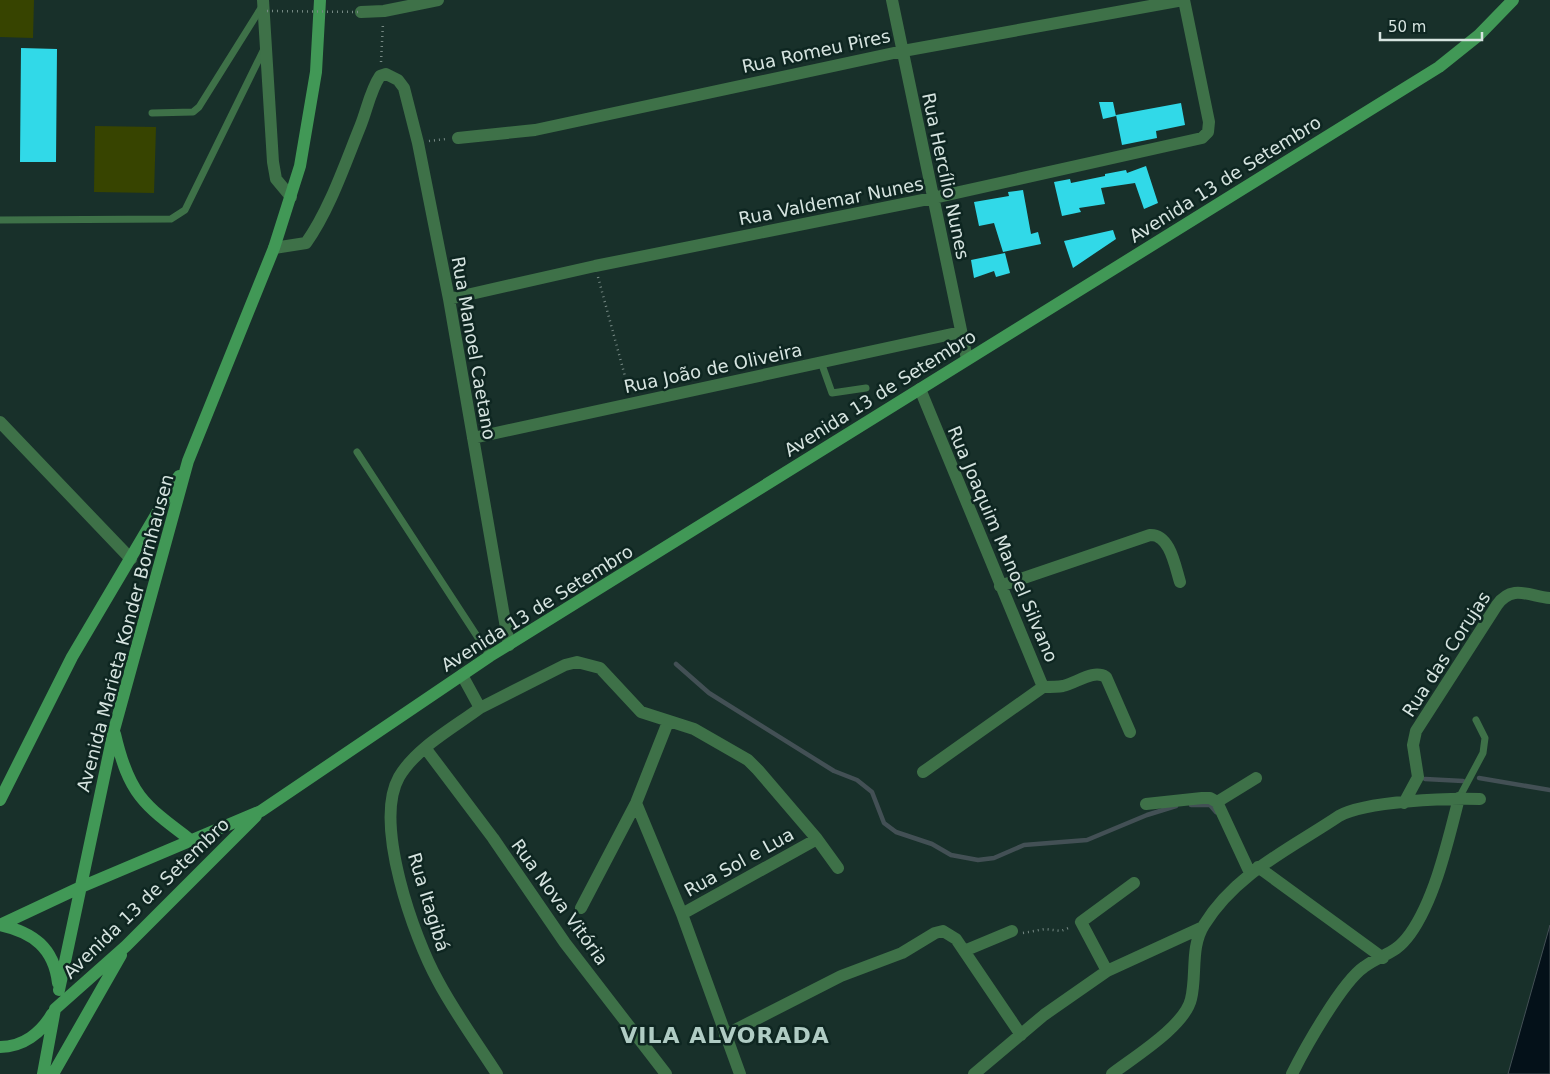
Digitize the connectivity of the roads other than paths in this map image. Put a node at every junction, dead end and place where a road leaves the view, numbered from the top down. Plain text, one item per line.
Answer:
1 (320, 0) edge
2 (438, 0) edge
3 (892, 0) edge
4 (1183, 0) edge
5 (1513, 0) edge
6 (264, 6) edge
7 (361, 12) road end
8 (265, 49) junction
9 (902, 51) junction
10 (152, 113) dead end
11 (458, 138) road end
12 (291, 197) junction
13 (933, 198) junction
14 (0, 220) edge
15 (274, 248) junction
16 (449, 299) junction
17 (961, 332) junction
18 (966, 359) junction
19 (821, 362) junction
20 (866, 388) dead end
21 (920, 389) junction
22 (0, 422) edge
23 (473, 438) junction
24 (357, 452) dead end
25 (188, 461) junction
26 (131, 559) junction
27 (1180, 582) dead end
28 (1000, 586) junction
29 (1550, 598) edge
30 (509, 645) junction
31 (490, 656) junction
32 (462, 675) junction
33 (1043, 687) junction
34 (480, 708) junction
35 (1476, 720) dead end
36 (668, 722) junction
37 (114, 730) junction
38 (1130, 732) dead end
39 (426, 749) junction
40 (923, 772) dead end
41 (1256, 778) dead end
42 (1459, 798) junction
43 (1480, 799) dead end
44 (0, 800) edge
45 (1217, 802) junction
46 (1404, 802) junction
47 (636, 803) junction
48 (1146, 804) dead end
49 (261, 811) junction
50 (817, 839) junction
51 (192, 841) junction
52 (838, 868) dead end
53 (1254, 870) junction
54 (1134, 883) dead end
55 (82, 886) junction
56 (581, 908) road end
57 (682, 914) junction
58 (0, 925) edge
59 (1203, 927) junction
60 (1012, 931) road end
61 (126, 946) junction
62 (964, 951) junction
63 (1383, 958) junction
64 (1107, 971) junction
65 (59, 990) junction
66 (55, 1009) junction
67 (725, 1035) junction
68 (1021, 1035) junction
69 (0, 1047) edge
70 (43, 1074) edge
71 (53, 1074) edge
72 (497, 1074) edge
73 (666, 1074) edge
74 (740, 1074) edge
75 (974, 1074) edge
76 (1112, 1074) edge
77 (1292, 1074) edge

1 - 12 main road, Avenida Marieta Konder Bornhausen
2 - 7 street
3 - 9 street, Rua Hercílio Nunes
4 - 9 street, Rua Romeu Pires
4 - 13 street, Rua Valdemar Nunes
5 - 18 main road, Avenida 13 de Setembro
6 - 8 street
6 - 10 lane
8 - 12 street
8 - 14 lane
9 - 11 street, Rua Romeu Pires
9 - 13 street, Rua Hercílio Nunes
12 - 15 main road, Avenida Marieta Konder Bornhausen
13 - 16 street, Rua Valdemar Nunes
13 - 17 street, Rua Hercílio Nunes
15 - 16 street, Rua Manoel Caetano
15 - 25 main road, Avenida Marieta Konder Bornhausen
16 - 23 street, Rua Manoel Caetano
17 - 18 street, Rua Hercílio Nunes
17 - 19 street, Rua João de Oliveira
18 - 21 main road, Avenida 13 de Setembro
19 - 20 lane
19 - 23 street, Rua João de Oliveira
21 - 28 street, Rua Joaquim Manoel Silvano
21 - 30 main road, Avenida 13 de Setembro
22 - 26 street
23 - 30 street, Rua Manoel Caetano
24 - 31 lane
25 - 26 main road, Avenida Marieta Konder Bornhausen
25 - 37 main road, Avenida Marieta Konder Bornhausen
26 - 44 main road, Avenida Marieta Konder Bornhausen
27 - 28 street
28 - 33 street, Rua Joaquim Manoel Silvano
29 - 46 street, Rua das Corujas
30 - 31 main road, Avenida 13 de Setembro
31 - 32 main road, Avenida 13 de Setembro
32 - 34 street
32 - 49 main road, Avenida 13 de Setembro
33 - 38 street
33 - 40 street, Rua Joaquim Manoel Silvano
34 - 36 street, Rua Sol e Lua
34 - 39 street, Rua Itagibá
35 - 42 lane
36 - 47 street
36 - 50 street, Rua Sol e Lua
37 - 51 main road
37 - 55 main road, Avenida Marieta Konder Bornhausen
39 - 72 street, Rua Itagibá
39 - 73 street, Rua Nova Vitória
41 - 45 street
42 - 43 street
42 - 46 street
42 - 63 street
45 - 48 street
45 - 53 street
46 - 53 street
47 - 56 street
47 - 57 street
49 - 51 main road, Avenida 13 de Setembro
49 - 61 main road, Avenida 13 de Setembro
50 - 52 street
50 - 57 street, Rua Sol e Lua
51 - 55 main road, Avenida 13 de Setembro
53 - 59 street
53 - 63 street
54 - 64 street
55 - 58 main road, Avenida 13 de Setembro
55 - 65 main road, Avenida Marieta Konder Bornhausen
57 - 67 street
58 - 65 main road
59 - 64 street
59 - 76 street
60 - 62 street
61 - 66 main road, Avenida 13 de Setembro
61 - 71 main road
62 - 67 street
62 - 68 street
63 - 77 street
64 - 68 street
65 - 66 main road, Avenida Marieta Konder Bornhausen
66 - 69 main road
66 - 70 main road, Avenida Marieta Konder Bornhausen
67 - 74 street
68 - 75 street

